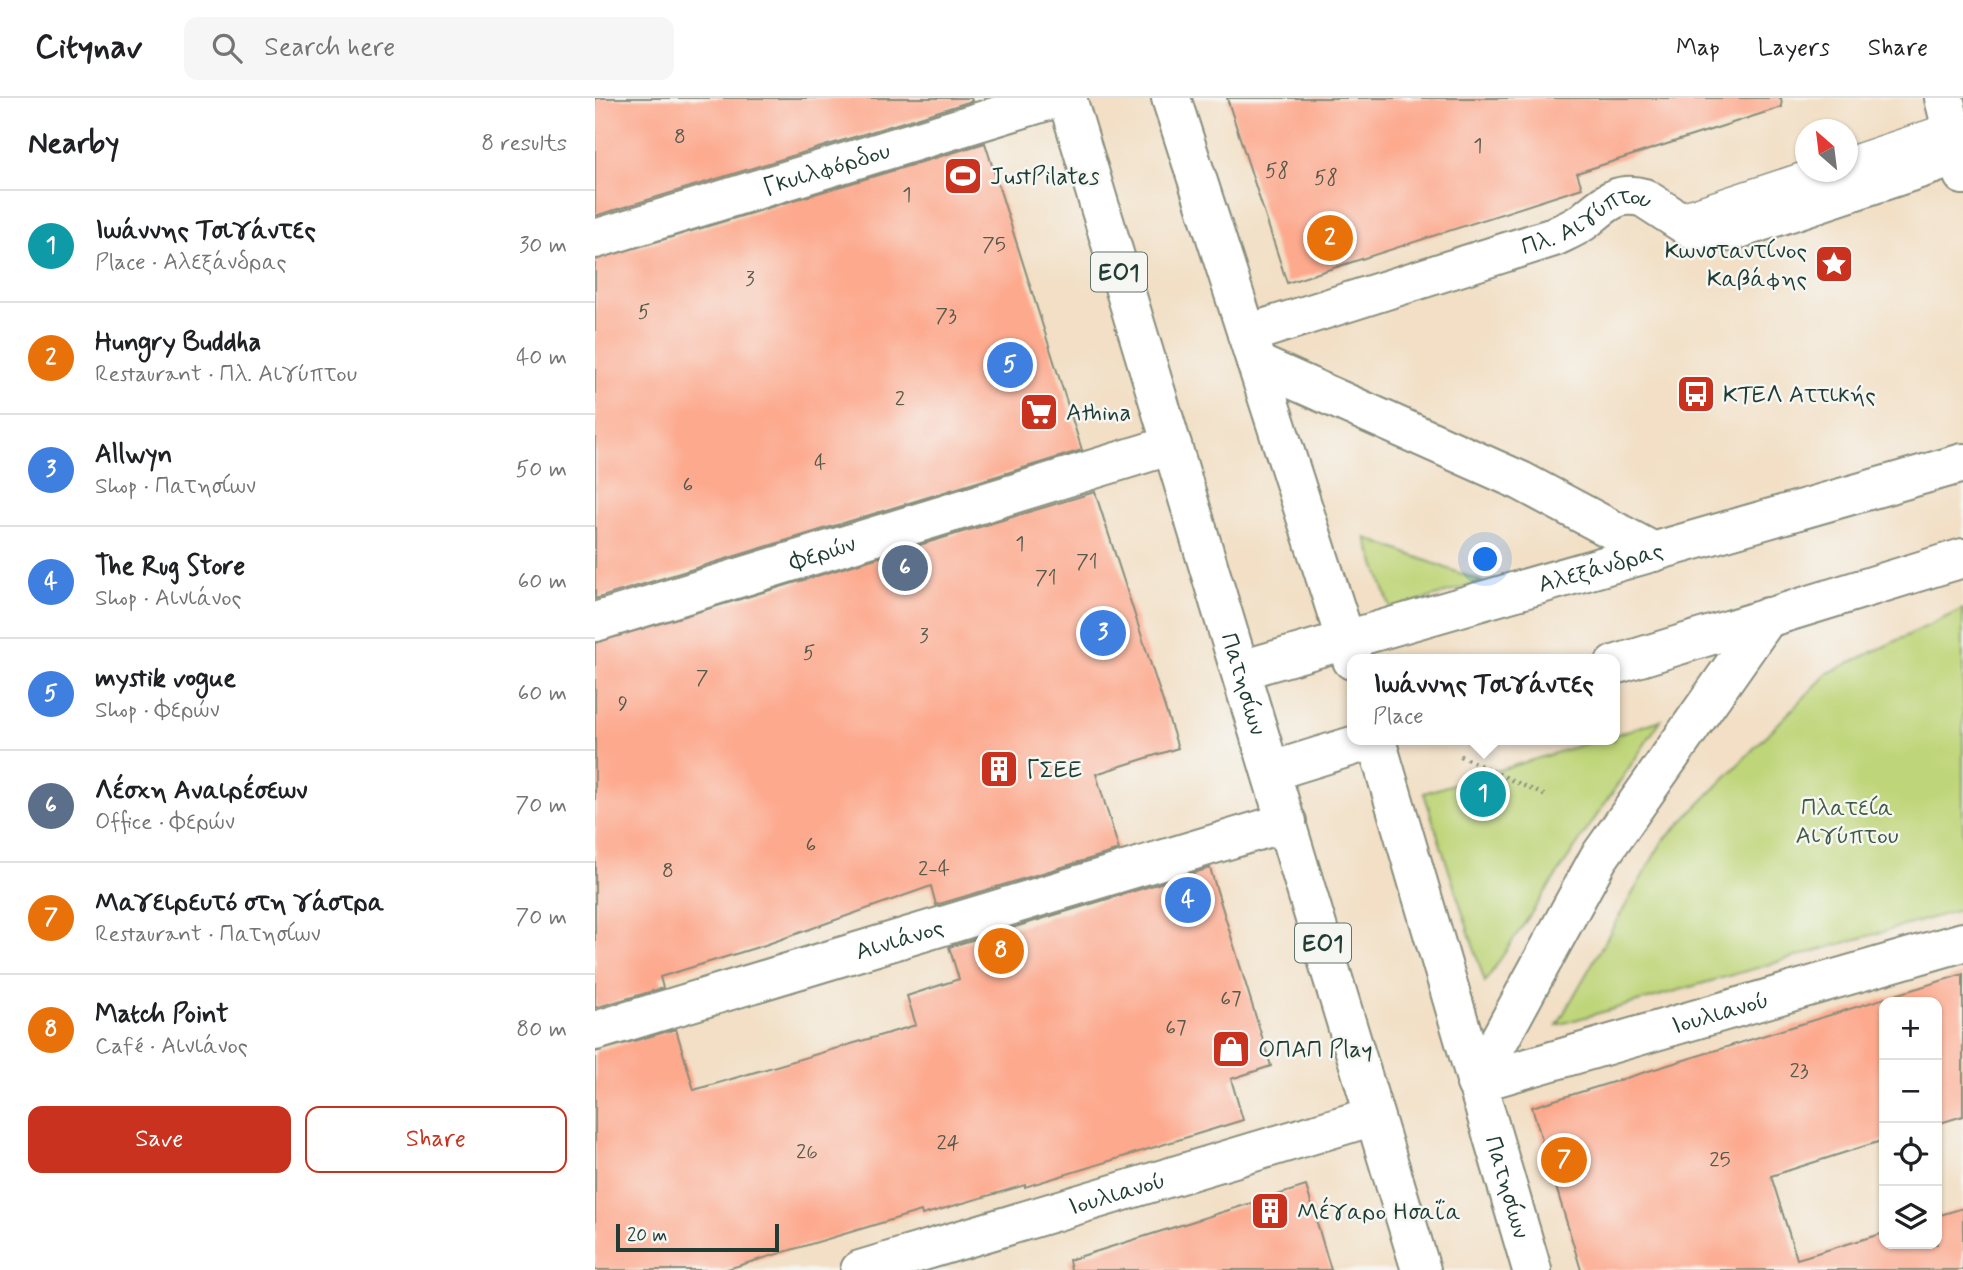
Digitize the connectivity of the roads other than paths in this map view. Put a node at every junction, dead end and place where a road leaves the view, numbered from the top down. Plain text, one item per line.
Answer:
1 (1057, 98) edge
2 (1067, 98) edge
3 (1171, 98) edge
4 (1954, 139) edge
5 (1858, 161) edge
6 (1795, 182) edge
7 (1678, 220) junction
8 (595, 239) edge
9 (1252, 349) junction
10 (1172, 445) junction
11 (1963, 463) edge
12 (1654, 552) junction
13 (1963, 558) edge
14 (1768, 617) junction
15 (595, 622) edge
16 (1349, 650) edge
17 (1620, 663) edge
18 (1241, 670) junction
19 (1358, 745) edge
20 (1375, 745) edge
21 (1272, 771) junction
22 (1287, 822) junction
23 (1963, 942) edge
24 (595, 1031) edge
25 (1476, 1083) junction
26 (1374, 1116) junction
27 (860, 1270) edge
28 (1421, 1270) edge
29 (1532, 1270) edge

1 - 8 main road, Γκυιλφόρδου
2 - 10 main road, Πατησίων / ΕΟ1
3 - 9 main road
4 - 5 lane
4 - 7 main road, Πλ. Αιγύπτου
6 - 7 lane
7 - 9 main road, Πλ. Αιγύπτου
9 - 12 main road
9 - 16 main road
10 - 15 main road, Φερών
10 - 18 main road, Πατησίων / ΕΟ1
11 - 12 main road, Αλεξάνδρας
12 - 16 main road, Αλεξάνδρας
13 - 14 main road
14 - 17 main road
14 - 25 main road
16 - 18 main road, Αλεξάνδρας
18 - 21 main road, Πατησίων / ΕΟ1
19 - 21 main road
20 - 25 main road, Πατησίων
21 - 22 main road, Πατησίων / ΕΟ1
22 - 24 main road, Αινιάνος
22 - 26 main road, Πατησίων / ΕΟ1
23 - 25 main road, Ιουλιανού
25 - 29 main road, Πατησίων
26 - 27 main road, Ιουλιανού
26 - 28 main road, Πατησίων / ΕΟ1

